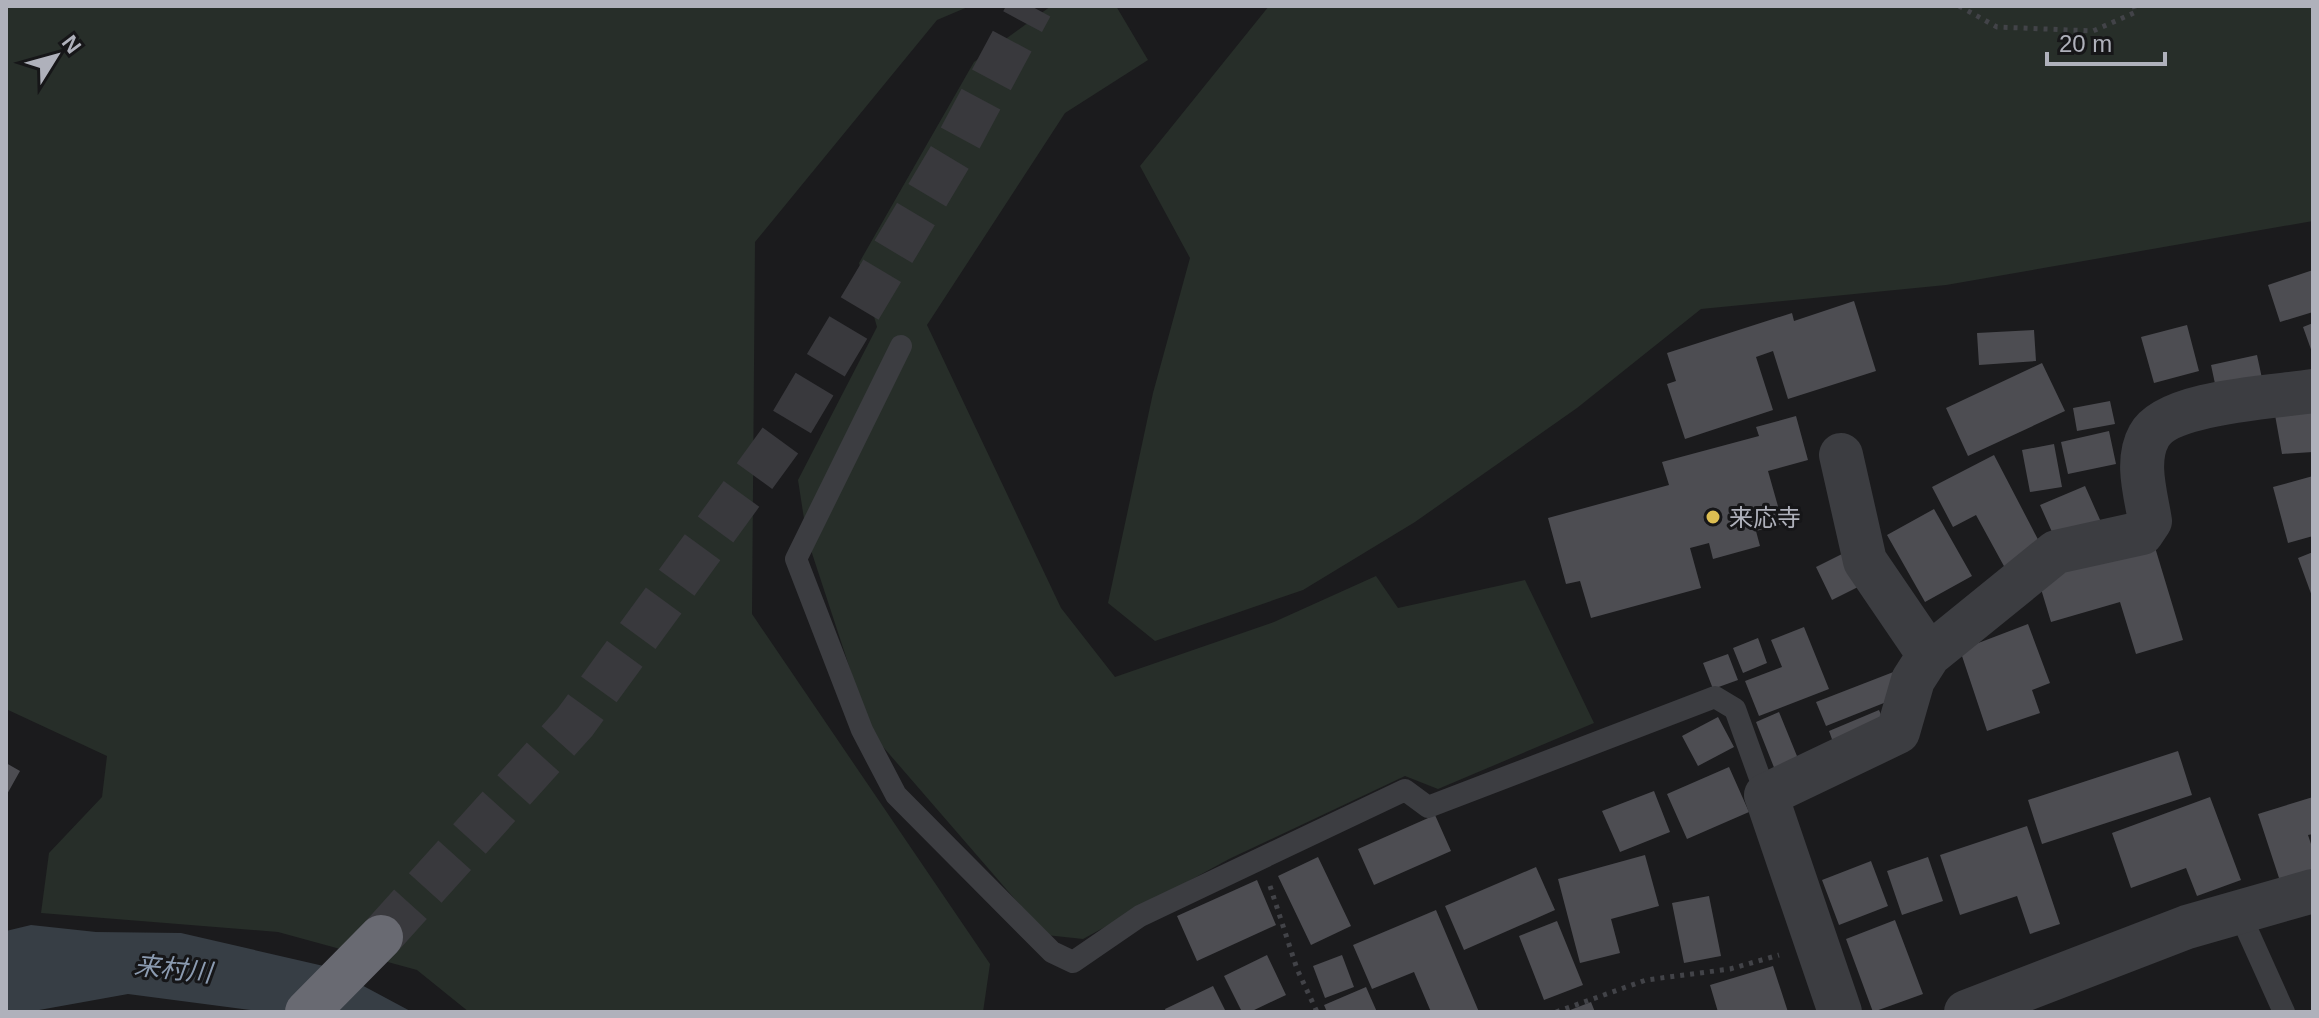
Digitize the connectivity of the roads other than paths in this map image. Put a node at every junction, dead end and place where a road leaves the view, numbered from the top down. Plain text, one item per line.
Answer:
1 (901, 346) dead end
2 (2313, 391) edge
3 (1841, 455) dead end
4 (1929, 655) junction
5 (1766, 795) junction
6 (2313, 891) edge
7 (2239, 912) junction
8 (381, 937) tunnel mouth
9 (307, 1012) edge
10 (1840, 1012) edge
11 (1966, 1012) edge
12 (2284, 1012) edge

1 - 5 lane
2 - 4 street
3 - 4 street
4 - 5 street
5 - 10 street
6 - 7 street
7 - 11 street
7 - 12 lane
8 - 9 highway

